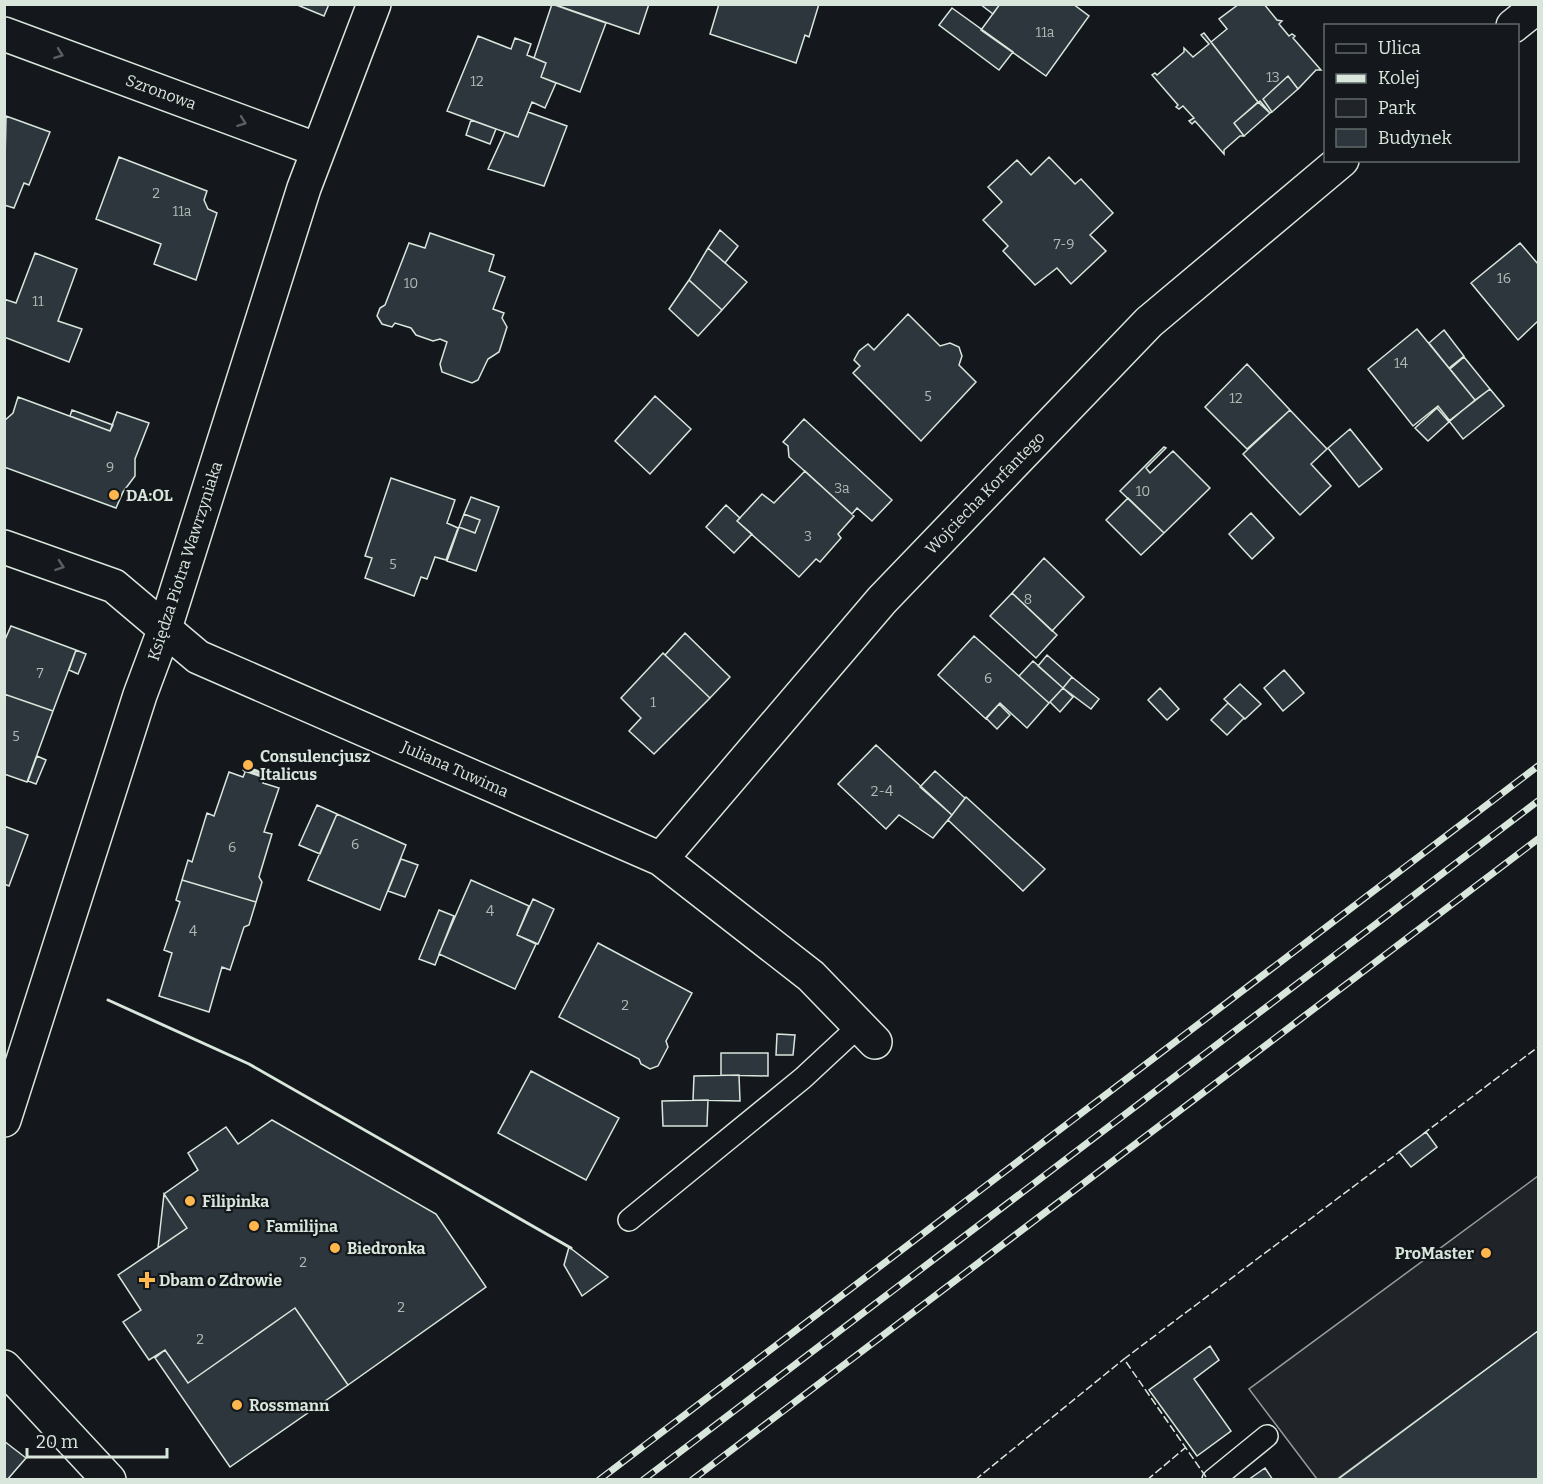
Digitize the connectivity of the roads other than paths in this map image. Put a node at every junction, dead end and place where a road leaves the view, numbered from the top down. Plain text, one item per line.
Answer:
1 (374, 4) edge
2 (1539, 6) edge
3 (1516, 24) edge
4 (4, 34) edge
5 (318, 150) junction
6 (1340, 162) edge
7 (4, 547) edge
8 (165, 628) junction
9 (661, 859) junction
10 (867, 1034) joint
11 (4, 1120) edge
12 (629, 1220) dead end
13 (4, 1366) edge
14 (1267, 1436) dead end
15 (110, 1479) edge
16 (1213, 1479) edge

1 - 5 street, Księdza Piotra Wawrzyniaka
2 - 3 street
4 -> 5 street, Szronowa
5 - 8 street, Księdza Piotra Wawrzyniaka
6 - 9 street, Wojciecha Korfantego
7 -> 8 street, Juliana Tuwima
8 - 9 street, Juliana Tuwima
8 - 11 street, Księdza Piotra Wawrzyniaka
9 - 10 street, Juliana Tuwima
10 - 12 lane
13 - 15 street
14 - 16 lane

